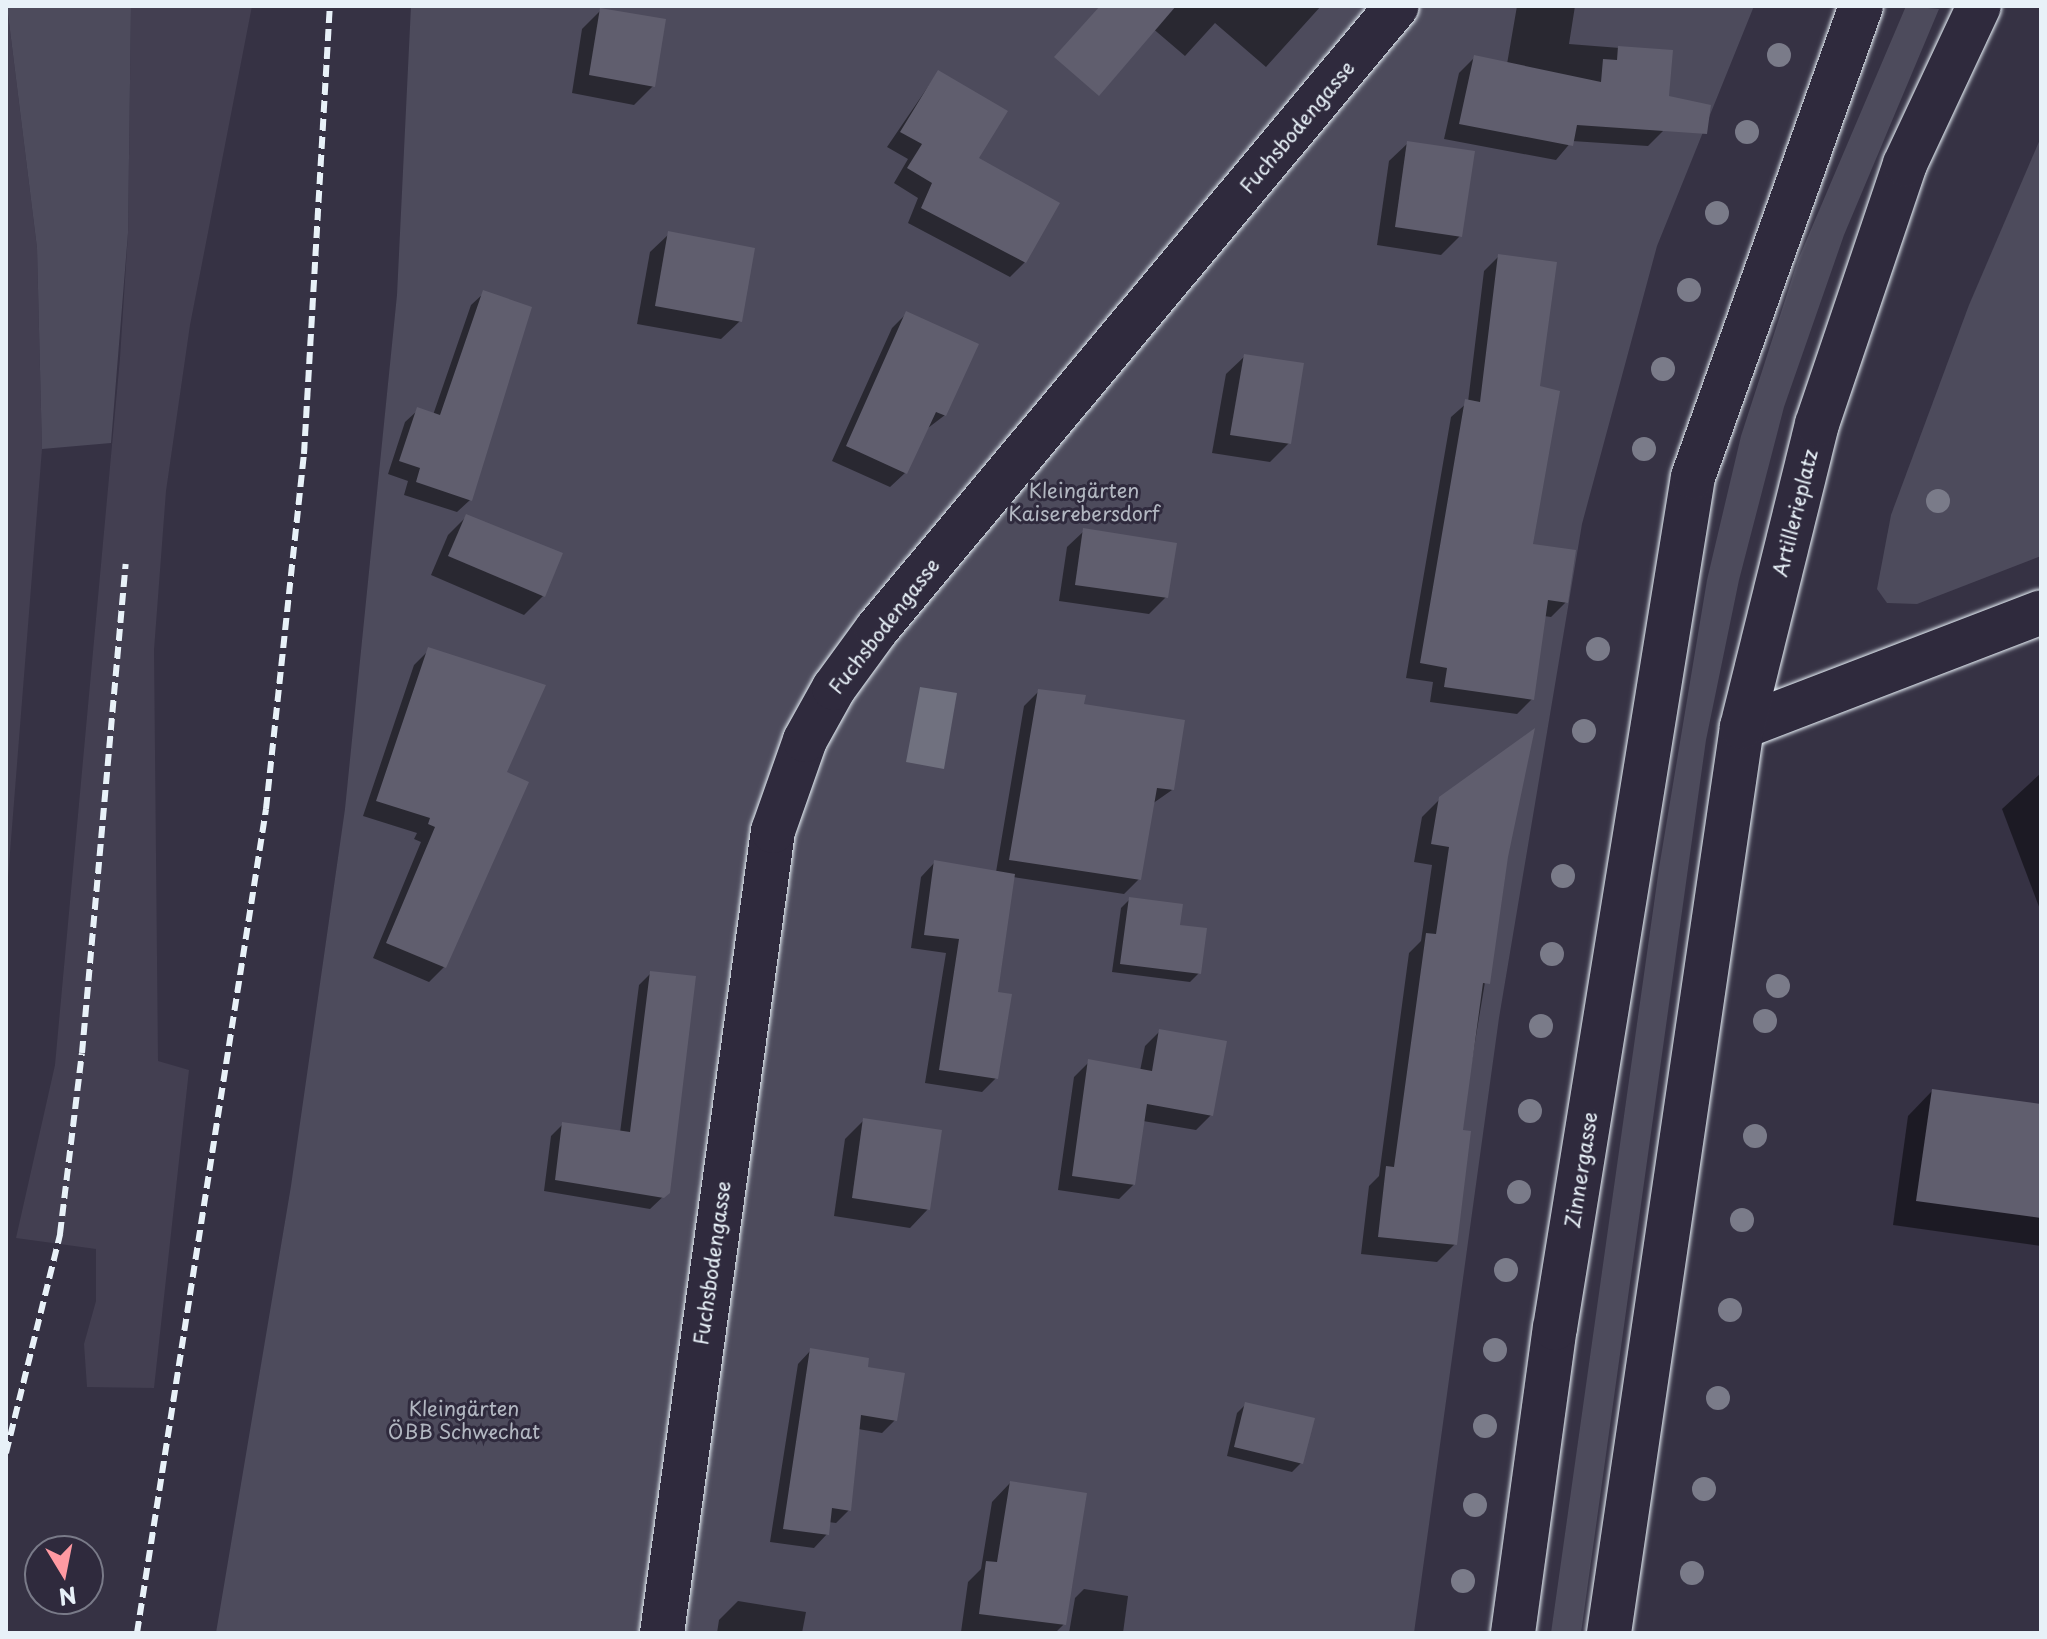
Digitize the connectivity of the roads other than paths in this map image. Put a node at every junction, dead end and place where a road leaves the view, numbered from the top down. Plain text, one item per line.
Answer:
1 (1397, 6) edge
2 (1861, 6) edge
3 (1979, 6) edge
4 (2041, 612) edge
5 (1742, 727) junction
6 (662, 1633) edge
7 (1513, 1633) edge
8 (1609, 1633) edge

1 - 6 main road, Fuchsbodengasse
2 - 7 main road, Zinnergasse
3 - 5 main road, Artillerieplatz
4 - 5 main road
5 - 8 main road

